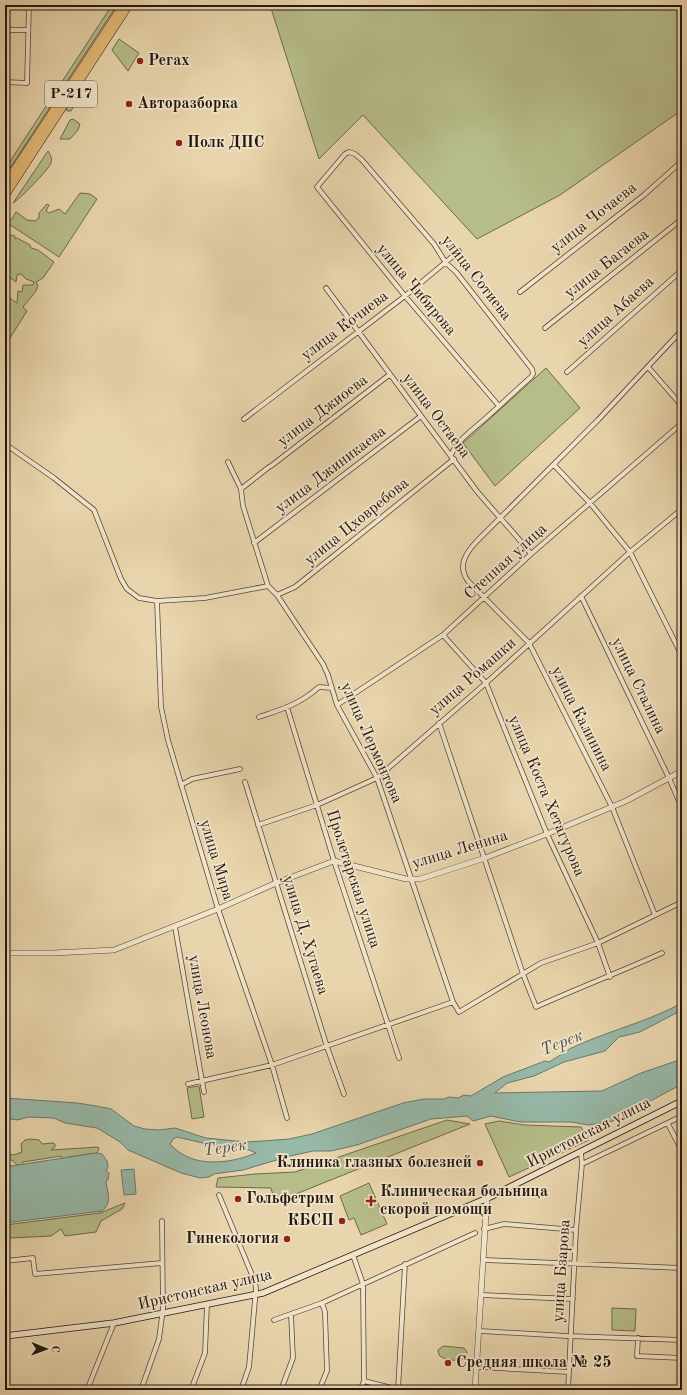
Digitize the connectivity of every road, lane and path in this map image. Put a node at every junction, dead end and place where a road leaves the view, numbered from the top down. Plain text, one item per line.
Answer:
1 (29, 5) edge
2 (123, 5) edge
3 (129, 5) edge
4 (5, 30) edge
5 (28, 30) junction
6 (5, 82) edge
7 (682, 161) edge
8 (8, 181) edge
9 (317, 187) joint
10 (5, 196) edge
11 (682, 219) edge
12 (459, 252) dead end
13 (446, 262) junction
14 (682, 270) edge
15 (326, 288) dead end
16 (520, 292) dead end
17 (405, 296) junction
18 (545, 328) dead end
19 (682, 330) edge
20 (357, 331) junction
21 (648, 366) junction
22 (567, 372) dead end
23 (389, 375) junction
24 (498, 406) junction
25 (682, 406) edge
26 (421, 416) junction
27 (244, 418) dead end
28 (682, 423) edge
29 (5, 444) edge
30 (452, 457) junction
31 (228, 462) dead end
32 (554, 465) junction
33 (241, 489) junction
34 (590, 503) junction
35 (682, 509) edge
36 (500, 518) junction
37 (254, 543) junction
38 (630, 552) junction
39 (532, 554) junction
40 (268, 586) junction
41 (277, 595) junction
42 (581, 596) junction
43 (484, 597) junction
44 (157, 601) junction
45 (443, 635) junction
46 (529, 643) junction
47 (682, 656) edge
48 (486, 682) junction
49 (332, 688) junction
50 (337, 705) junction
51 (287, 707) junction
52 (259, 717) dead end
53 (438, 723) junction
54 (240, 769) dead end
55 (682, 771) edge
56 (377, 778) junction
57 (669, 778) junction
58 (245, 782) dead end
59 (181, 786) junction
60 (317, 805) junction
61 (612, 807) junction
62 (682, 808) edge
63 (258, 825) junction
64 (547, 834) junction
65 (485, 858) junction
66 (334, 861) junction
67 (412, 880) junction
68 (276, 883) junction
69 (682, 902) edge
70 (218, 909) junction
71 (655, 915) junction
72 (176, 926) junction
73 (598, 943) junction
74 (5, 953) edge
75 (662, 953) dead end
76 (523, 974) junction
77 (610, 977) junction
78 (452, 1002) junction
79 (389, 1026) junction
80 (327, 1047) junction
81 (399, 1058) dead end
82 (272, 1065) junction
83 (202, 1082) junction
84 (188, 1084) dead end
85 (204, 1092) dead end
86 (344, 1094) dead end
87 (682, 1101) edge
88 (682, 1116) edge
89 (287, 1118) dead end
90 (668, 1124) junction
91 (682, 1151) edge
92 (581, 1153) junction
93 (582, 1164) junction
94 (219, 1195) dead end
95 (487, 1198) junction
96 (162, 1221) dead end
97 (484, 1229) junction
98 (576, 1230) junction
99 (475, 1233) dead end
100 (353, 1255) junction
101 (483, 1260) junction
102 (5, 1261) edge
103 (162, 1263) junction
104 (405, 1264) junction
105 (575, 1265) junction
106 (682, 1268) edge
107 (363, 1284) junction
108 (256, 1295) junction
109 (481, 1295) junction
110 (573, 1298) junction
111 (322, 1303) junction
112 (207, 1304) junction
113 (162, 1314) junction
114 (291, 1314) junction
115 (274, 1320) dead end
116 (114, 1323) junction
117 (480, 1331) junction
118 (5, 1336) edge
119 (570, 1336) junction
120 (638, 1338) junction
121 (682, 1340) edge
122 (682, 1358) edge
123 (478, 1367) junction
124 (569, 1372) junction
125 (364, 1381) junction
126 (87, 1390) edge
127 (142, 1390) edge
128 (192, 1390) edge
129 (241, 1390) edge
130 (281, 1390) edge
131 (319, 1390) edge
132 (360, 1390) edge
133 (399, 1390) edge
134 (476, 1390) edge
135 (568, 1390) edge

1 - 5 street
2 - 8 highway, Р-217
3 - 8 highway, Р-217
4 - 5 street
5 - 6 street
7 - 16 street, улица Чочаева
8 - 10 highway, Р-217
9 - 13 street, улица Сотиева
9 - 17 street, улица Чибирова
11 - 18 street, улица Багаева
12 - 13 street, улица Кочиева
13 - 17 street, улица Кочиева
13 - 24 street, улица Сотиева
14 - 22 street, улица Абаева
15 - 20 street, улица Остаева
17 - 20 street, улица Кочиева
17 - 24 street, улица Чибирова
19 - 21 street
20 - 23 street, улица Остаева
20 - 27 street, улица Кочиева
21 - 25 street
21 - 32 street
23 - 26 street, улица Остаева
23 - 33 street, улица Джиоева
24 - 30 street, улица Сотиева
26 - 30 street, улица Остаева
26 - 37 street, улица Джиникаева
28 - 34 street, Степная улица
29 - 44 street
30 - 36 street, улица Остаева
30 - 41 street, улица Цховребова
31 - 33 street
32 - 34 street
32 - 36 street
33 - 37 street
34 - 38 street
34 - 39 street, Степная улица
35 - 38 street, улица Ромашки
36 - 39 street, улица Остаева
36 - 43 street, улица Калинина
37 - 40 street
38 - 42 street, улица Ромашки
38 - 47 street
39 - 43 street, Степная улица
40 - 41 street
40 - 44 street
41 - 49 street, улица Лермонтова
42 - 46 street, улица Ромашки
42 - 57 street, улица Сталина
43 - 45 street, Степная улица
43 - 46 street, улица Калинина
44 - 59 street, улица Мира
45 - 48 street, улица Коста Хетагурова
45 - 50 street, Степная улица
46 - 48 street, улица Ромашки
46 - 61 street, улица Калинина
48 - 53 street, улица Ромашки
48 - 64 street, улица Коста Хетагурова
49 - 50 street, улица Лермонтова
49 - 51 street
50 - 56 street, улица Лермонтова
51 - 52 street
51 - 60 street, Пролетарская улица
53 - 56 street, улица Ромашки
53 - 65 street
54 - 59 street
55 - 57 street, улица Ленина
56 - 60 street, улица Ромашки
56 - 67 street, улица Лермонтова
57 - 61 street, улица Ленина
57 - 62 street, улица Сталина
58 - 63 street, улица Д. Хугаева
59 - 70 street, улица Мира
60 - 63 street, улица Ромашки
60 - 66 street, Пролетарская улица
61 - 64 street, улица Ленина
61 - 71 street, улица Калинина
63 - 68 street, улица Д. Хугаева
64 - 65 street, улица Ленина
64 - 73 street, улица Коста Хетагурова
65 - 67 street, улица Ленина
65 - 76 street
66 - 67 street, улица Ленина
66 - 68 street
66 - 79 street, Пролетарская улица
67 - 78 street, улица Лермонтова
68 - 70 street
68 - 80 street, улица Д. Хугаева
69 - 71 street
70 - 72 street
70 - 82 street, улица Мира
71 - 73 street
72 - 74 street
72 - 83 street, улица Леонова
73 - 76 street
73 - 77 street, улица Коста Хетагурова
75 - 77 street
76 - 77 street
76 - 78 street
78 - 79 street
79 - 80 street
79 - 81 street, Пролетарская улица
80 - 82 street
80 - 86 street, улица Д. Хугаева
82 - 83 street
82 - 89 street, улица Мира
83 - 84 street
83 - 85 street, улица Леонова
87 - 92 main road, Иристонская улица
88 - 90 street
90 - 91 street
90 - 93 street
92 - 93 street, улица Бзарова
92 - 95 main road, Иристонская улица
93 - 98 street, улица Бзарова
94 - 108 street
95 - 97 street
95 - 100 main road, Иристонская улица
96 - 103 street
97 - 98 street
97 - 101 street
98 - 105 street, улица Бзарова
99 - 104 street
100 - 107 street
100 - 108 main road, Иристонская улица
101 - 105 street
101 - 109 street
102 - 103 street
103 - 113 street
104 - 107 street
104 - 133 street
105 - 106 street
105 - 110 street, улица Бзарова
107 - 111 street
107 - 125 street
108 - 112 main road, Иристонская улица
108 - 129 street
109 - 110 street
109 - 117 street
110 - 119 street, улица Бзарова
111 - 114 street
111 - 131 street
112 - 113 main road, Иристонская улица
112 - 128 street
113 - 116 main road, Иристонская улица
113 - 127 street
114 - 115 street
114 - 130 street
116 - 118 main road, Иристонская улица
116 - 126 street
117 - 119 street
117 - 123 street
119 - 120 street
119 - 124 street, улица Бзарова
120 - 121 street
120 - 122 street
123 - 124 street
123 - 134 street
124 - 135 street, улица Бзарова
125 - 132 street
125 - 133 street

